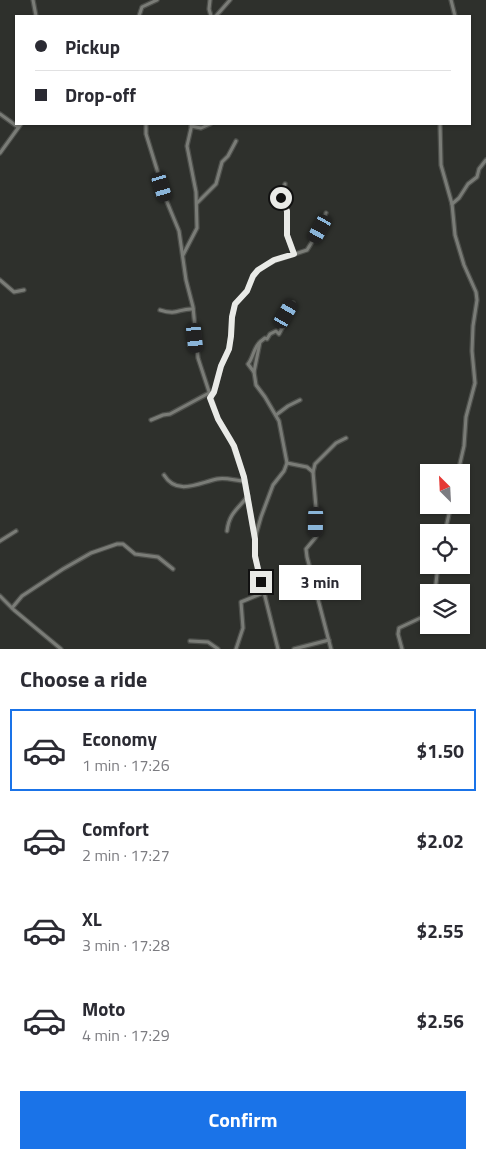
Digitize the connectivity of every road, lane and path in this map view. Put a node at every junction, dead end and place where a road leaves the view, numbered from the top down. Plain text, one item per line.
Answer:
1 (34, 0) edge
2 (157, 0) edge
3 (210, 0) edge
4 (230, 0) edge
5 (451, 0) edge
6 (36, 15) edge
7 (139, 15) edge
8 (212, 15) edge
9 (217, 15) edge
10 (455, 15) edge
11 (0, 114) edge
12 (15, 123) edge
13 (146, 125) edge
14 (192, 125) edge
15 (208, 125) edge
16 (440, 125) edge
17 (20, 126) edge
18 (236, 140) dead end
19 (0, 153) edge
20 (486, 160) edge
21 (285, 184) dead end
22 (197, 203) junction
23 (452, 204) junction
24 (326, 213) dead end
25 (294, 254) junction
26 (183, 255) junction
27 (0, 280) edge
28 (24, 290) dead end
29 (293, 303) dead end
30 (193, 308) junction
31 (160, 310) dead end
32 (260, 342) junction
33 (254, 372) junction
34 (209, 396) junction
35 (300, 400) dead end
36 (276, 416) junction
37 (151, 420) dead end
38 (346, 438) dead end
39 (287, 463) junction
40 (460, 464) edge
41 (313, 472) junction
42 (164, 475) dead end
43 (245, 482) junction
44 (248, 496) junction
45 (16, 530) dead end
46 (227, 531) dead end
47 (255, 539) junction
48 (0, 541) edge
49 (173, 569) dead end
50 (263, 593) junction
51 (0, 596) edge
52 (12, 608) junction
53 (420, 618) edge
54 (329, 640) junction
55 (190, 641) dead end
56 (61, 649) edge
57 (218, 649) edge
58 (236, 649) edge
59 (278, 649) edge
60 (294, 649) edge
61 (331, 649) edge
62 (402, 649) edge

1 - 6 street
2 - 7 street
3 - 8 street
4 - 9 street
5 - 10 street
11 - 12 street
13 - 26 street
14 - 15 street
14 - 22 street
16 - 23 street
17 - 19 street
18 - 22 street
20 - 23 street
21 - 25 street
22 - 26 street
23 - 40 street
24 - 25 street
25 - 34 street
26 - 30 street
27 - 28 street
29 - 32 street
30 - 31 street
30 - 34 street
32 - 33 street
32 - 33 street
33 - 36 street
34 - 37 street
34 - 43 street
35 - 36 street
36 - 39 street
38 - 41 street
39 - 41 street
39 - 47 street
41 - 54 street
42 - 43 street
43 - 44 street
44 - 46 street
44 - 47 street
45 - 48 street
47 - 50 street
49 - 52 street
50 - 58 street
50 - 59 street
51 - 52 street
52 - 56 street
53 - 62 street
54 - 60 street
54 - 61 street
55 - 57 street

